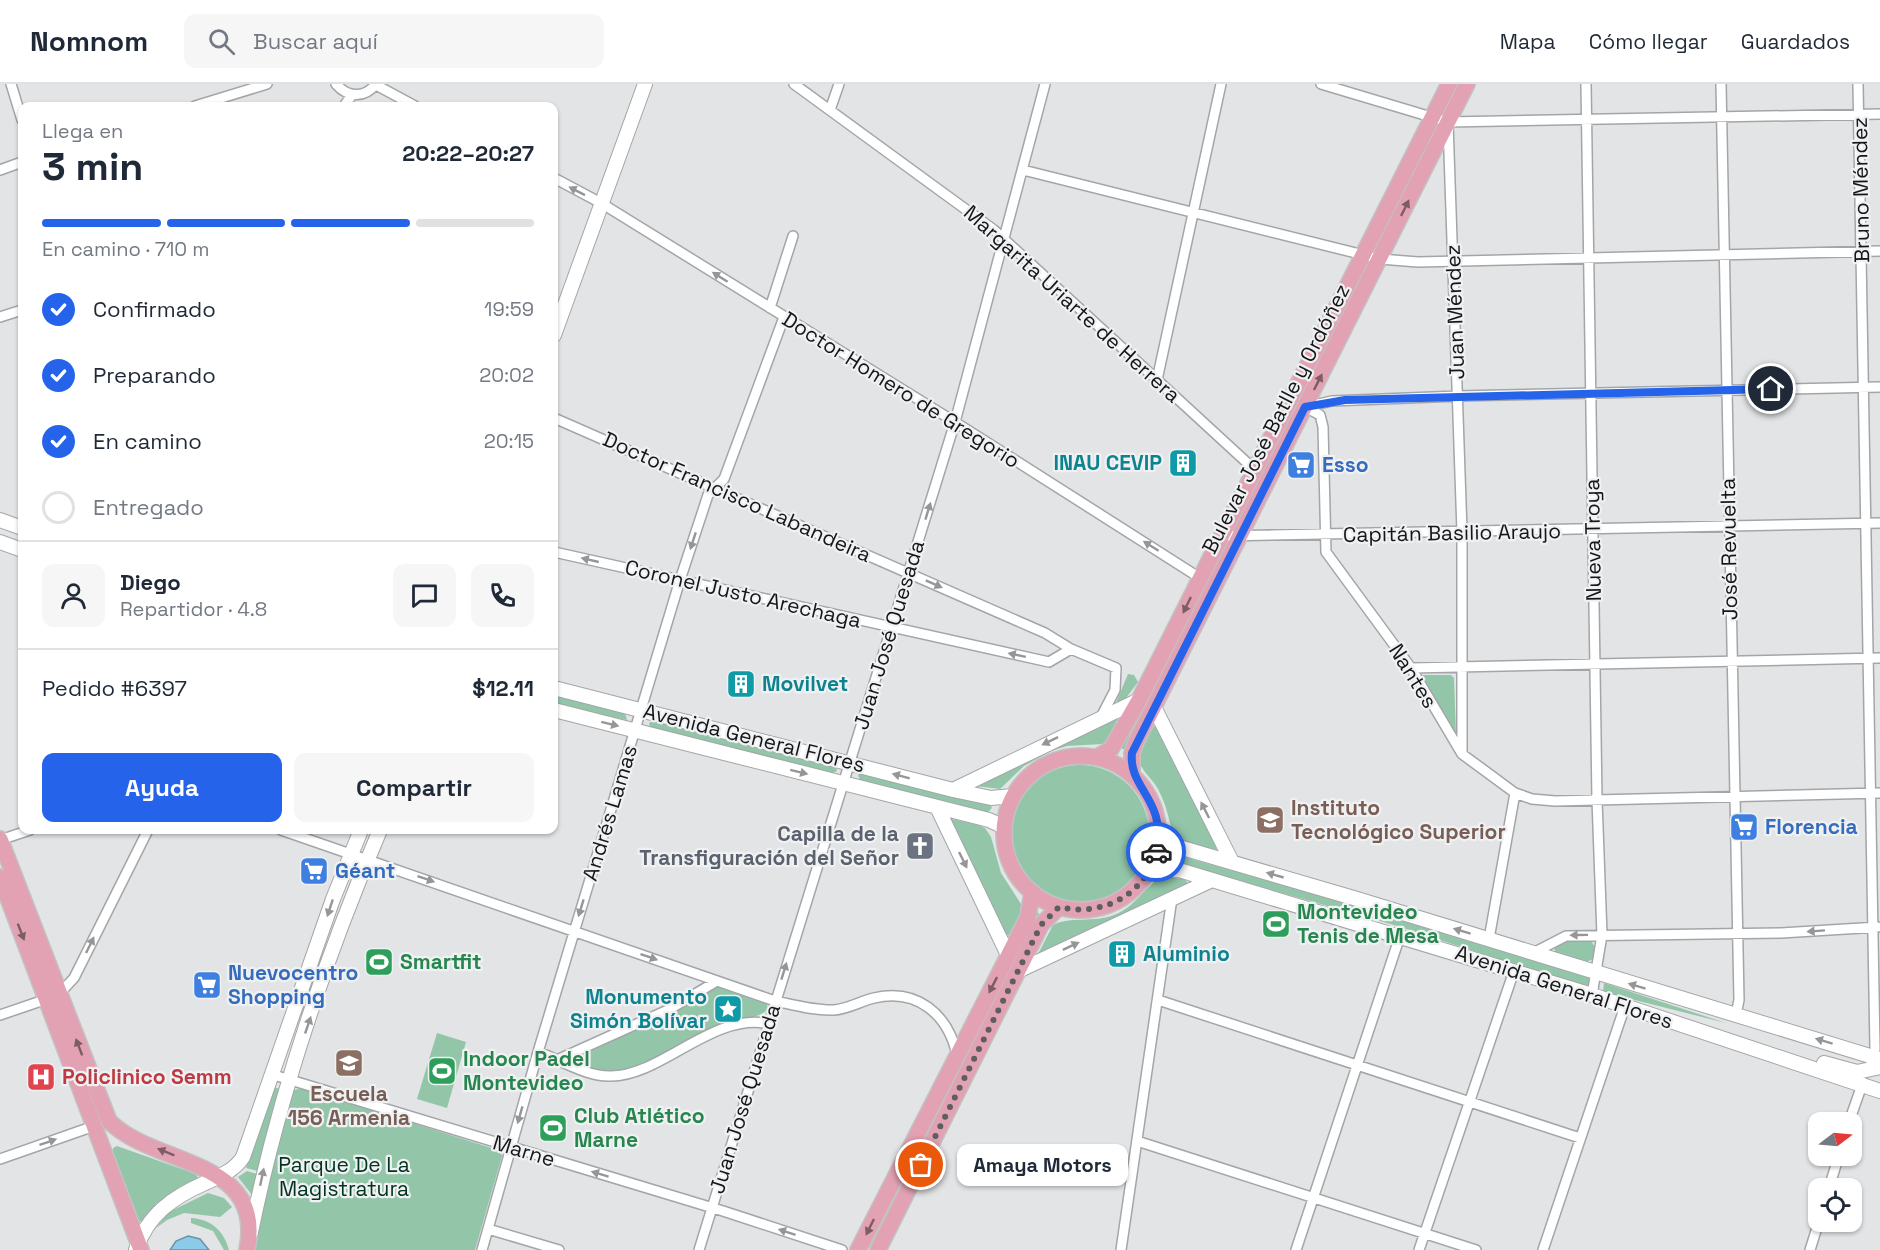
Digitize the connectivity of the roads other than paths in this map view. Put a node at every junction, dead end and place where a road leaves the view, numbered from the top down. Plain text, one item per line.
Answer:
1 (11, 84) edge
2 (267, 84) edge
3 (336, 84) edge
4 (645, 84) edge
5 (794, 84) edge
6 (839, 84) edge
7 (1045, 84) edge
8 (1221, 84) edge
9 (1321, 84) edge
10 (1449, 84) edge
11 (1467, 84) edge
12 (1586, 84) edge
13 (1720, 84) edge
14 (1858, 84) edge
15 (376, 85) edge
16 (248, 87) edge
17 (352, 95) junction
18 (206, 102) edge
19 (347, 102) edge
20 (408, 102) edge
21 (18, 107) edge
22 (830, 110) junction
23 (1859, 114) junction
24 (1880, 114) edge
25 (1721, 116) junction
26 (1432, 118) junction
27 (1586, 119) junction
28 (1448, 122) junction
29 (18, 163) edge
30 (0, 170) edge
31 (1023, 170) junction
32 (558, 180) edge
33 (601, 203) junction
34 (1193, 212) junction
35 (793, 236) dead end
36 (1004, 239) junction
37 (1880, 250) edge
38 (1862, 251) junction
39 (1722, 253) junction
40 (1363, 256) junction
41 (1588, 256) junction
42 (1380, 259) junction
43 (1453, 260) junction
44 (770, 308) junction
45 (18, 311) edge
46 (0, 317) edge
47 (784, 317) junction
48 (558, 324) edge
49 (1157, 380) junction
50 (1864, 387) junction
51 (1880, 387) edge
52 (1725, 390) junction
53 (1590, 393) junction
54 (1458, 396) junction
55 (1305, 407) junction
56 (558, 420) edge
57 (955, 422) junction
58 (1255, 470) junction
59 (716, 488) junction
60 (0, 520) edge
61 (1866, 523) junction
62 (1880, 523) edge
63 (18, 527) edge
64 (1730, 527) junction
65 (1594, 530) junction
66 (1462, 532) junction
67 (1222, 536) junction
68 (1240, 536) junction
69 (1325, 536) junction
70 (0, 542) edge
71 (18, 549) edge
72 (558, 553) edge
73 (909, 572) junction
74 (1200, 578) junction
75 (680, 580) junction
76 (893, 628) junction
77 (1071, 649) junction
78 (1867, 658) junction
79 (1880, 658) edge
80 (1731, 662) junction
81 (1595, 666) junction
82 (1411, 668) junction
83 (1462, 669) junction
84 (558, 689) edge
85 (1139, 700) junction
86 (1154, 707) junction
87 (641, 710) junction
88 (558, 711) edge
89 (1102, 715) junction
90 (634, 730) junction
91 (1462, 754) junction
92 (1097, 757) junction
93 (849, 762) junction
94 (1132, 775) junction
95 (842, 783) junction
96 (953, 790) junction
97 (1515, 793) junction
98 (1875, 793) edge
99 (1013, 796) junction
100 (1735, 796) junction
101 (1597, 800) junction
102 (937, 807) junction
103 (1004, 827) junction
104 (1158, 831) junction
105 (18, 834) edge
106 (145, 834) edge
107 (293, 834) edge
108 (359, 834) edge
109 (378, 834) edge
110 (0, 840) edge
111 (351, 853) junction
112 (368, 858) junction
113 (1232, 862) junction
114 (1149, 871) junction
115 (0, 877) edge
116 (1212, 880) junction
117 (1032, 893) junction
118 (1172, 898) junction
119 (1059, 907) junction
120 (1877, 927) edge
121 (574, 930) junction
122 (1737, 934) junction
123 (1602, 935) junction
124 (1400, 936) junction
125 (1489, 939) junction
126 (1533, 953) junction
127 (1008, 955) junction
128 (1018, 971) junction
129 (1514, 971) junction
130 (1598, 974) junction
131 (717, 981) junction
132 (1592, 995) junction
133 (53, 997) junction
134 (1158, 1000) junction
135 (775, 1001) junction
136 (1625, 1006) junction
137 (1737, 1014) junction
138 (0, 1015) edge
139 (770, 1024) junction
140 (538, 1052) junction
141 (957, 1055) junction
142 (1778, 1056) junction
143 (559, 1059) junction
144 (1875, 1063) edge
145 (1357, 1065) junction
146 (274, 1075) junction
147 (290, 1080) junction
148 (1861, 1085) junction
149 (1880, 1091) edge
150 (1468, 1102) junction
151 (1852, 1112) edge
152 (102, 1123) junction
153 (1580, 1138) junction
154 (1137, 1141) junction
155 (511, 1147) junction
156 (0, 1159) edge
157 (219, 1177) junction
158 (1313, 1198) junction
159 (711, 1208) junction
160 (488, 1229) junction
161 (1816, 1232) edge
162 (250, 1234) junction
163 (1425, 1234) junction
164 (138, 1247) edge
165 (247, 1250) edge
166 (482, 1250) edge
167 (559, 1250) edge
168 (699, 1250) edge
169 (842, 1250) edge
170 (858, 1250) edge
171 (878, 1250) edge
172 (1121, 1250) edge
173 (1296, 1250) edge
174 (1419, 1250) edge
175 (1476, 1250) edge
176 (1543, 1250) edge
177 (1810, 1250) edge

1 - 21 street
2 - 16 street
3 - 17 street
4 - 33 main road
5 - 22 street, Margarita Uriarte de Herrera
6 - 22 street
7 - 31 street, Juan José Quesada
8 - 34 street
9 - 26 street
10 - 26 main road, Bulevar José Batlle y Ordóñez
11 - 28 main road, Bulevar José Batlle y Ordóñez
12 - 27 street, Nueva Troya
13 - 25 street, José Revuelta
14 - 23 street, Bruno Méndez
15 - 17 street
15 - 20 street
16 - 18 street
17 - 19 street
22 - 36 street, Margarita Uriarte de Herrera
23 - 24 street
23 - 25 street
23 - 38 street, Bruno Méndez
25 - 27 street
25 - 39 street, José Revuelta
26 - 28 street
26 - 40 main road, Bulevar José Batlle y Ordóñez
27 - 28 street
27 - 41 street, Nueva Troya
42 -> 28 main road, Bulevar José Batlle y Ordóñez
28 - 43 street, Juan Méndez
29 - 30 street
31 - 34 street
31 - 36 street, Juan José Quesada
33 -> 32 street, Doctor Homero de Gregorio
44 -> 33 street, Doctor Homero de Gregorio
33 - 48 main road
34 - 40 street
34 - 49 street
35 - 44 street
36 - 49 street, Margarita Uriarte de Herrera
36 - 57 street, Juan José Quesada
37 - 38 street
38 - 39 street
38 - 50 street, Bruno Méndez
39 - 41 street
39 - 52 street, José Revuelta
40 - 42 street
40 - 58 main road, Bulevar José Batlle y Ordóñez
41 - 43 street
41 - 53 street, Nueva Troya
42 - 43 street
55 -> 42 main road, Bulevar José Batlle y Ordóñez
43 - 54 street, Juan Méndez
44 - 47 street, Doctor Homero de Gregorio
45 - 46 street
47 - 57 street, Doctor Homero de Gregorio
47 - 59 street, Andrés Lamas
49 - 58 street, Margarita Uriarte de Herrera
50 - 51 street
50 - 52 street
50 - 61 street, Bruno Méndez
52 - 53 street
52 - 64 street, José Revuelta
53 - 54 street
53 - 65 street, Nueva Troya
54 - 55 street
54 - 66 street, Juan Méndez
55 - 68 main road, Bulevar José Batlle y Ordóñez
55 - 69 street, Nantes
56 - 59 street, Doctor Francisco Labandeira
73 -> 57 street, Juan José Quesada
74 -> 57 street, Doctor Homero de Gregorio
58 - 67 main road, Bulevar José Batlle y Ordóñez
59 - 73 street, Doctor Francisco Labandeira
59 -> 75 street, Andrés Lamas
60 - 63 main road
61 - 62 street, Capitán Basilio Araujo
61 - 64 street, Capitán Basilio Araujo
61 - 78 street, Bruno Méndez
64 - 65 street, Capitán Basilio Araujo
64 - 80 street, José Revuelta
65 - 66 street, Capitán Basilio Araujo
65 - 81 street, Nueva Troya
66 - 69 street, Capitán Basilio Araujo
66 - 83 street, Juan Méndez
67 - 68 street, Capitán Basilio Araujo
67 - 74 main road, Bulevar José Batlle y Ordóñez
68 - 69 street, Capitán Basilio Araujo
68 - 86 main road, Bulevar José Batlle y Ordóñez
69 - 82 street, Nantes
70 - 71 main road
75 -> 72 street, Coronel Justo Arechaga
73 - 76 street, Juan José Quesada
73 -> 77 street, Doctor Francisco Labandeira
74 -> 85 main road, Bulevar José Batlle y Ordóñez
75 - 76 street, Coronel Justo Arechaga
75 - 87 street, Andrés Lamas
77 -> 76 street, Coronel Justo Arechaga
76 - 93 street, Juan José Quesada
77 - 89 street, Doctor Francisco Labandeira
78 - 79 street
78 - 80 street
78 - 98 street, Bruno Méndez
80 - 81 street
80 - 100 street, José Revuelta
81 - 83 street
81 - 101 street, Nueva Troya
82 - 83 street
82 - 91 street, Nantes
83 - 91 street, Juan Méndez
84 - 87 main road, Avenida General Flores
85 - 89 main road
85 - 92 main road, Bulevar José Batlle y Ordóñez
86 - 94 main road, Bulevar José Batlle y Ordóñez
113 -> 86 main road
87 - 90 street, Andrés Lamas
87 - 93 main road, Avenida General Flores
88 -> 90 main road, Avenida General Flores
89 -> 96 main road
90 -> 95 main road, Avenida General Flores
90 -> 121 street, Andrés Lamas
91 - 97 street, Nantes
92 - 94 main road
92 - 99 main road
93 - 95 street, Juan José Quesada
96 -> 93 main road, Avenida General Flores
94 - 104 main road
95 - 102 main road, Avenida General Flores
135 -> 95 street, Juan José Quesada
96 - 99 main road, Avenida General Flores
97 - 101 street
97 - 125 street
98 - 100 street
98 - 120 street, Bruno Méndez
99 - 103 main road
100 - 101 street
100 - 122 street, José Revuelta
101 - 123 street, Nueva Troya
102 - 103 main road, Avenida General Flores
102 -> 127 main road
103 - 117 main road
104 - 113 main road, Avenida General Flores
104 - 114 main road
105 - 110 street
133 -> 106 street
107 - 111 street
108 - 111 main road
109 - 112 main road
110 - 133 main road
111 - 112 street
111 -> 146 main road
112 -> 121 street
147 -> 112 main road
125 -> 113 main road, Avenida General Flores
114 - 116 main road, Avenida General Flores
114 - 119 main road
115 -> 133 main road
116 - 118 main road
116 - 124 main road, Avenida General Flores
117 - 119 main road
117 - 127 main road
128 -> 118 main road
118 - 134 street
119 - 128 main road
120 -> 122 street
120 - 144 street, Bruno Méndez
121 -> 131 street
121 - 140 street, Andrés Lamas
122 - 123 street
122 - 137 street, José Revuelta
123 -> 126 street
123 - 130 street, Nueva Troya
124 - 129 main road, Avenida General Flores
124 - 145 street
125 - 126 main road, Avenida General Flores
126 - 130 main road, Avenida General Flores
127 -> 141 main road
128 - 171 main road
129 - 132 main road, Avenida General Flores
129 - 150 street
130 - 132 street, Nueva Troya
137 -> 130 main road, Avenida General Flores
131 - 135 street
131 - 143 street
132 - 136 main road, Avenida General Flores
133 - 138 street
133 - 152 main road
134 - 145 street
134 - 154 street
135 - 139 street, Juan José Quesada
135 - 141 street
136 - 142 main road, Avenida General Flores
136 - 153 street
144 -> 137 main road, Avenida General Flores
139 - 143 street
139 - 159 street, Juan José Quesada
140 - 143 street
140 -> 155 street, Andrés Lamas
141 -> 170 main road
142 - 144 main road
142 - 148 main road, Avenida General Flores
144 - 148 street, Bruno Méndez
145 - 150 street
145 - 158 street
146 - 147 street, Marne
146 - 157 main road
147 - 155 street, Marne
162 -> 147 main road
148 - 149 main road, Avenida General Flores
148 - 151 street, Bruno Méndez
150 - 153 street
150 - 163 street
156 -> 152 street
157 -> 152 main road
152 - 164 main road
153 - 176 street
154 - 158 street
154 - 172 street
159 -> 155 street, Marne
155 - 160 street, Andrés Lamas
157 - 162 main road
157 - 164 main road
158 - 163 street
158 - 173 street
159 - 168 street, Juan José Quesada
169 -> 159 street, Marne
160 - 166 street, Andrés Lamas
160 - 167 street
161 - 177 street
162 - 165 main road
163 - 174 street
163 - 175 street

